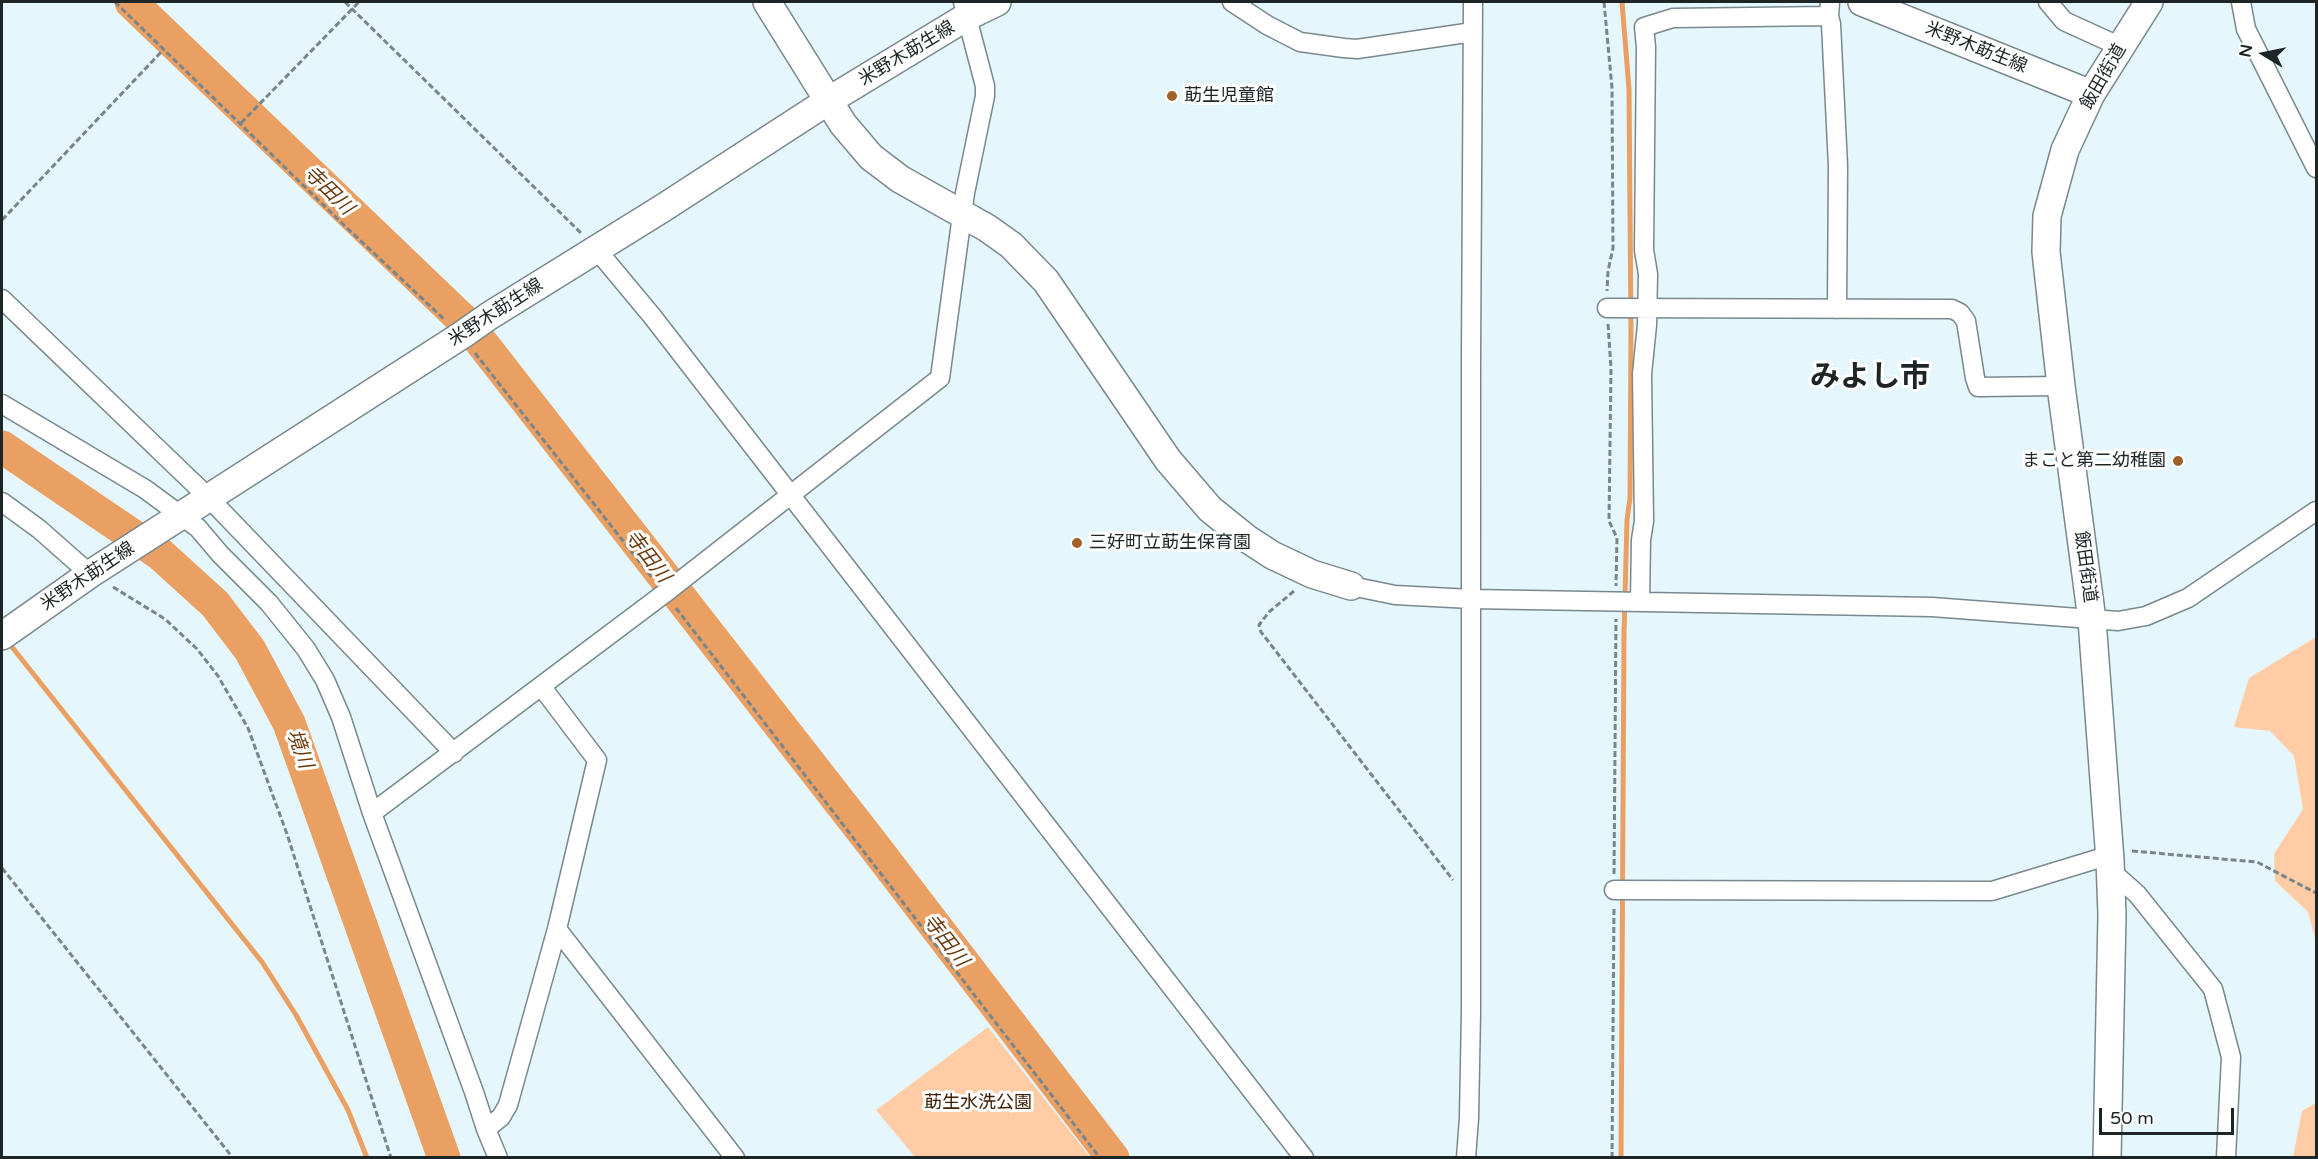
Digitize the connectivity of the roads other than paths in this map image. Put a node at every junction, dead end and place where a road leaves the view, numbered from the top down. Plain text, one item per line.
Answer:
1 (767, 2) edge
2 (997, 2) edge
3 (1232, 2) edge
4 (1473, 2) edge
5 (1862, 2) edge
6 (2048, 2) edge
7 (2149, 2) edge
8 (2241, 2) edge
9 (966, 9) edge
10 (1830, 9) edge
11 (1473, 32) junction
12 (2121, 47) junction
13 (2091, 94) junction
14 (828, 101) junction
15 (2316, 168) edge
16 (963, 213) junction
17 (597, 250) junction
18 (2, 299) edge
19 (1609, 308) road end
20 (1645, 308) junction
21 (1837, 309) junction
22 (2061, 386) junction
23 (2, 404) edge
24 (788, 495) junction
25 (208, 497) junction
26 (2, 502) edge
27 (2316, 511) edge
28 (181, 515) junction
29 (90, 574) junction
30 (1352, 586) joint
31 (1471, 599) junction
32 (1640, 602) junction
33 (2092, 620) junction
34 (2, 636) edge
35 (541, 686) junction
36 (454, 753) junction
37 (372, 813) junction
38 (2110, 861) junction
39 (1614, 890) road end
40 (557, 929) junction
41 (486, 1129) junction
42 (498, 1158) edge
43 (735, 1158) edge
44 (1304, 1158) edge
45 (1466, 1158) edge
46 (2107, 1158) edge
47 (2226, 1158) edge

1 - 14 main road
2 - 9 main road, 米野木莇生線
3 - 11 street
4 - 11 street
5 - 13 main road, 米野木莇生線
6 - 12 street
7 - 12 main road, 飯田街道
8 - 15 street
9 - 14 main road, 米野木莇生線
9 - 16 street
10 - 20 street
10 - 21 street
11 - 31 street
12 - 13 main road, 飯田街道
13 - 22 main road, 飯田街道
14 - 16 main road
14 - 17 main road, 米野木莇生線
16 - 24 street
16 - 30 main road
17 - 24 street
17 - 25 main road, 米野木莇生線
18 - 25 street
19 - 20 street
20 - 21 street
20 - 32 street
21 - 22 street
22 - 33 main road, 飯田街道
23 - 28 street
24 - 35 street
24 - 44 street
25 - 28 main road, 米野木莇生線
25 - 36 street
26 - 29 street
27 - 33 street
28 - 29 main road, 米野木莇生線
28 - 37 street
29 - 34 main road, 米野木莇生線
30 - 31 street
31 - 32 street
31 - 45 street
32 - 33 street
33 - 38 main road, 飯田街道
35 - 36 street
35 - 40 street
36 - 37 street
37 - 41 street
38 - 39 street
38 - 46 main road, 飯田街道
38 - 47 street
40 - 41 street
40 - 43 street
41 - 42 street

